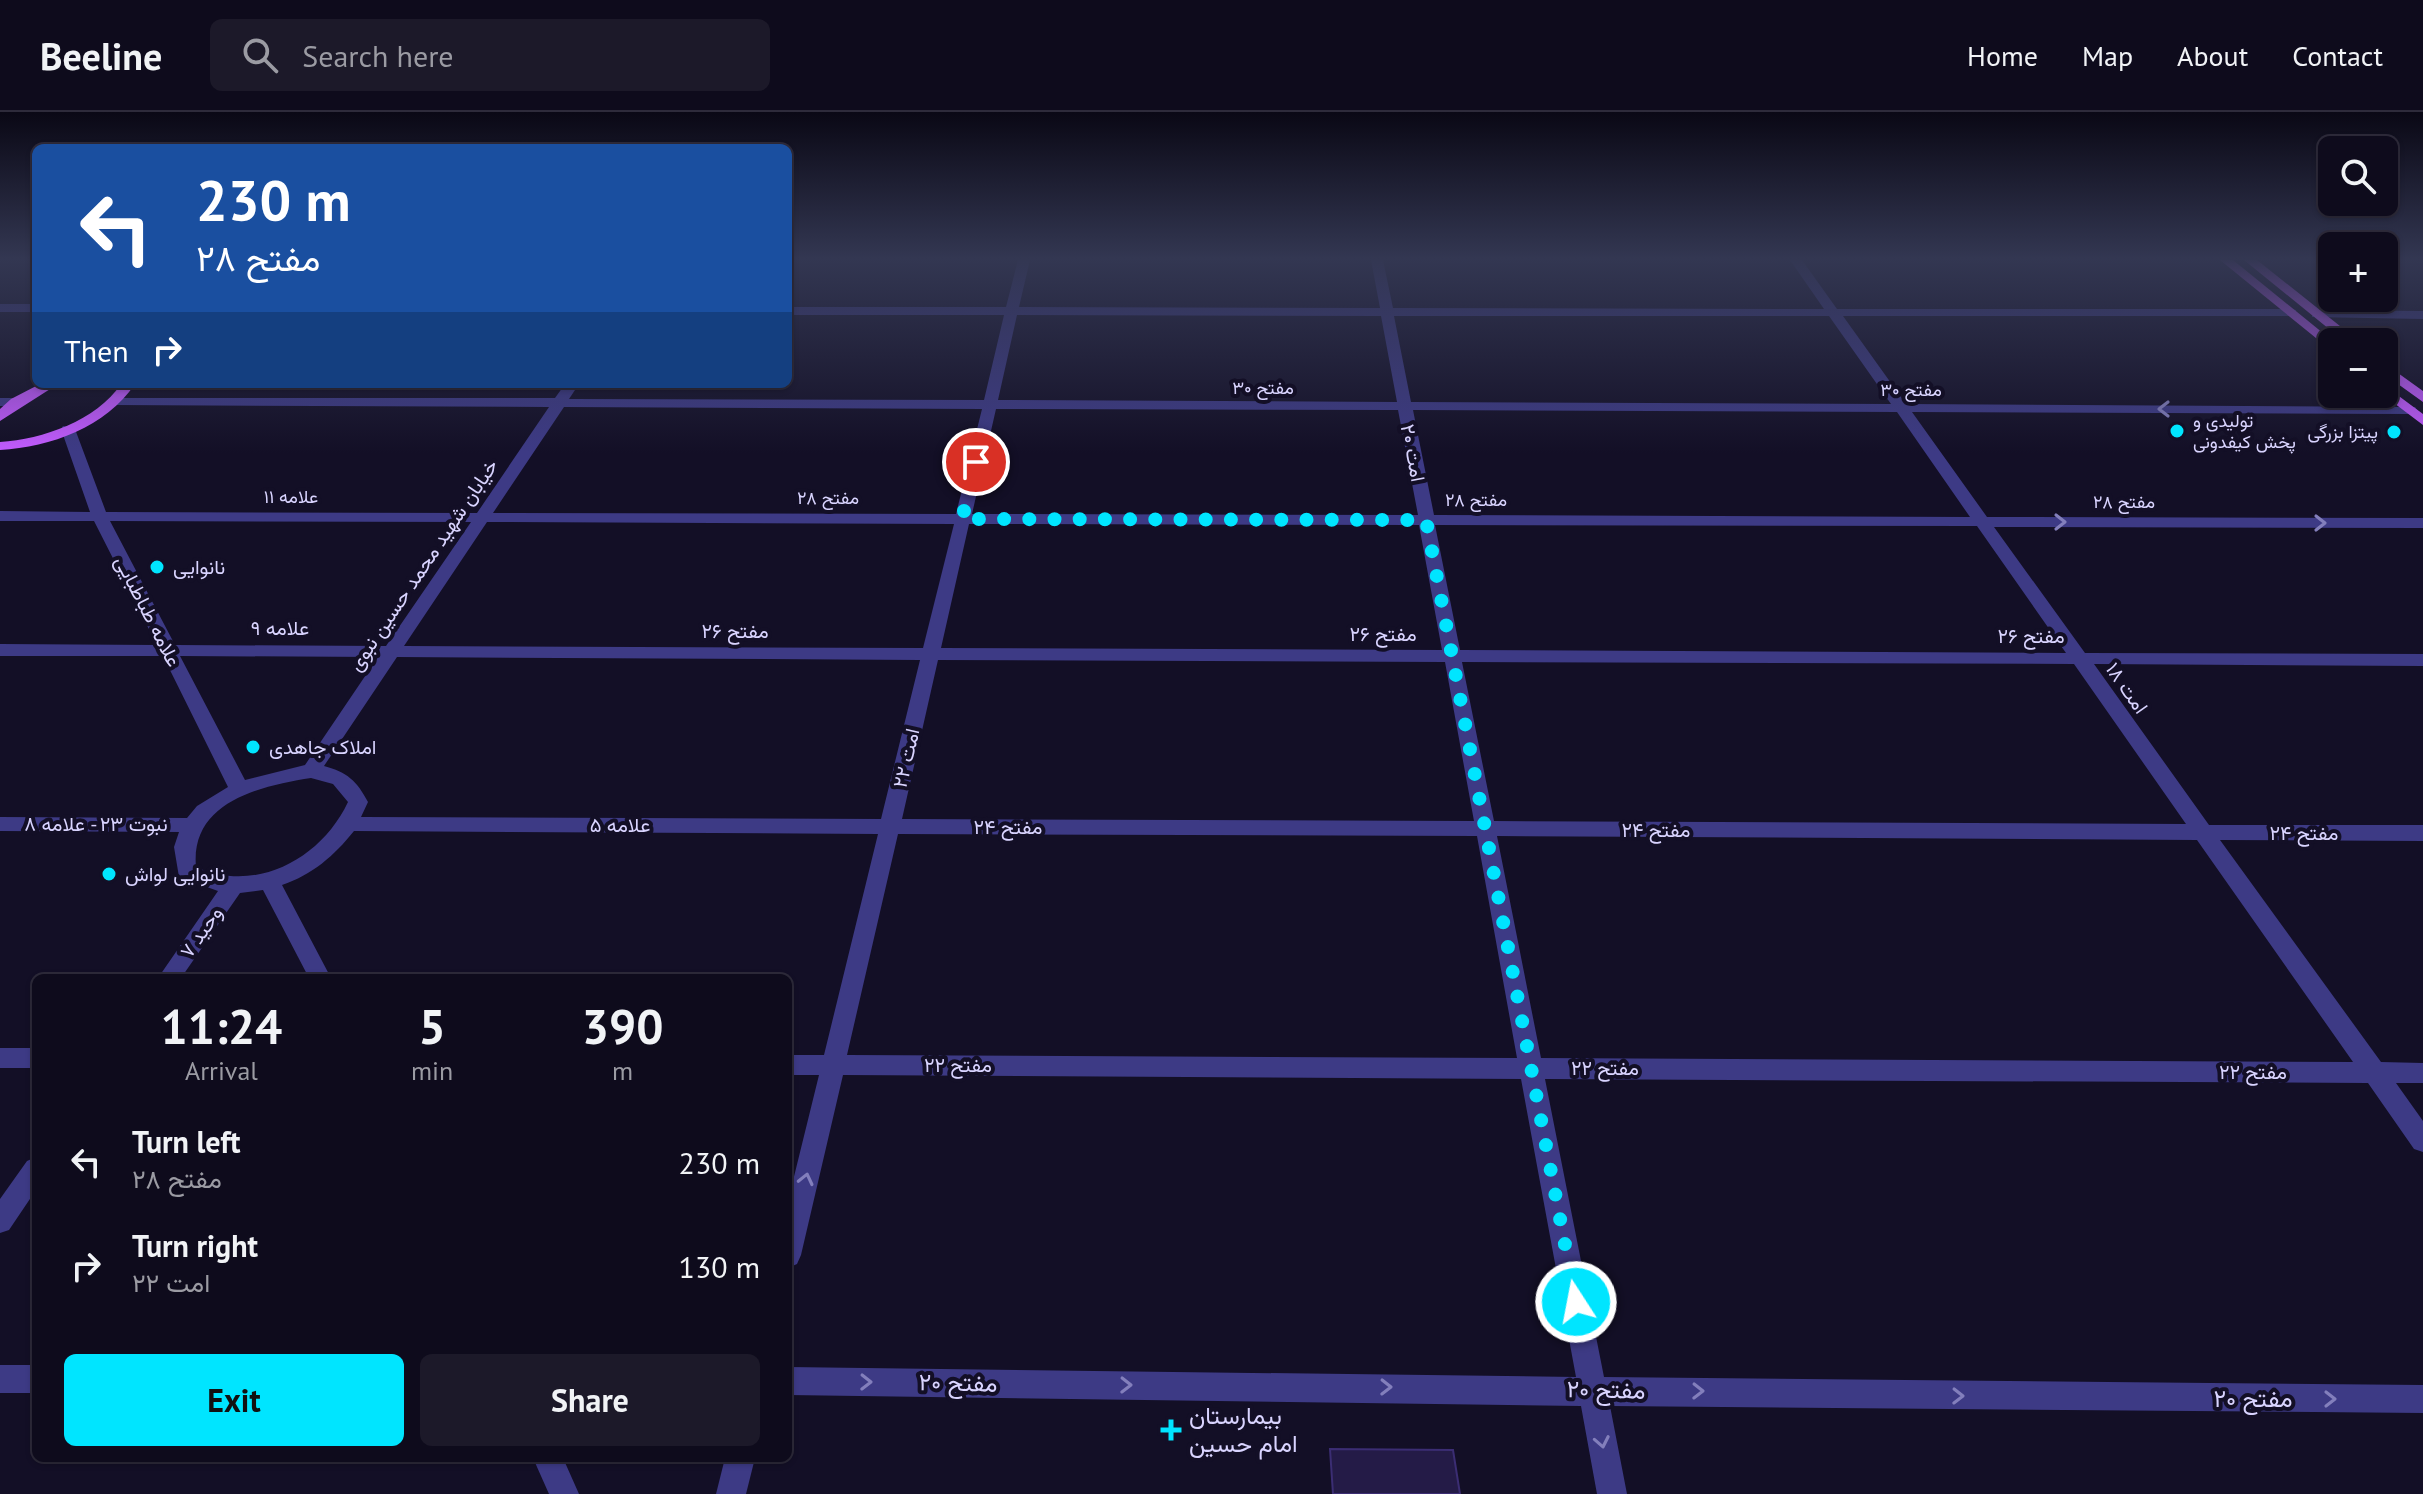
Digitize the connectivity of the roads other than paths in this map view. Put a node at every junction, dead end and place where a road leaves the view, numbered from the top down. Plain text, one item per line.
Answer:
1 (1008, 324) edge
2 (1389, 324) edge
3 (1841, 324) edge
4 (2398, 378) edge
5 (43, 388) edge
6 (125, 388) edge
7 (569, 388) edge
8 (2398, 398) edge
9 (2423, 398) edge
10 (115, 401) junction
11 (0, 402) edge
12 (16, 402) junction
13 (559, 403) junction
14 (989, 405) junction
15 (1404, 407) junction
16 (1901, 408) junction
17 (2416, 410) edge
18 (0, 417) edge
19 (2423, 421) edge
20 (68, 429) junction
21 (25, 445) junction
22 (0, 446) edge
23 (0, 460) edge
24 (0, 516) edge
25 (100, 517) junction
26 (482, 517) junction
27 (962, 519) junction
28 (1426, 520) junction
29 (1982, 522) junction
30 (2423, 523) edge
31 (0, 650) edge
32 (168, 650) junction
33 (391, 651) junction
34 (930, 654) junction
35 (1452, 656) junction
36 (2079, 659) junction
37 (2423, 660) edge
38 (311, 771) junction
39 (239, 788) junction
40 (0, 824) edge
41 (351, 824) junction
42 (192, 825) junction
43 (889, 827) junction
44 (1485, 829) junction
45 (2203, 832) junction
46 (2423, 833) edge
47 (269, 881) junction
48 (233, 887) junction
49 (172, 974) edge
50 (318, 974) edge
51 (0, 1058) edge
52 (32, 1058) edge
53 (833, 1064) junction
54 (792, 1065) edge
55 (1531, 1068) junction
56 (2374, 1072) junction
57 (2423, 1073) edge
58 (2423, 1141) edge
59 (32, 1175) edge
60 (0, 1221) edge
61 (792, 1238) edge
62 (0, 1379) edge
63 (32, 1379) edge
64 (792, 1381) edge
65 (1592, 1389) junction
66 (2423, 1399) edge
67 (550, 1462) edge
68 (739, 1462) edge
69 (564, 1494) edge
70 (731, 1494) edge
71 (1612, 1494) edge

1 - 14 street, امت ۲۲
2 - 15 street, امت ۲۰
3 - 16 street, امت ۱۸
4 - 9 main road
5 - 12 main road
6 - 10 main road
7 - 13 street, خیابان شهید محمد حسین نبوی
8 - 17 main road
10 - 13 street, مفتح ۳۰
10 - 20 main road
11 - 12 street
12 - 18 main road
13 - 14 street, مفتح ۳۰
13 - 26 street, خیابان شهید محمد حسین نبوی
14 - 15 street, مفتح ۳۰
14 - 27 street, امت ۲۲
15 - 16 street, مفتح ۳۰
15 - 28 street, امت ۲۰
17 -> 16 street, مفتح ۳۰
16 - 29 street, امت ۱۸
17 - 19 main road
20 - 21 main road
20 - 25 street, علامه طباطبایی
21 - 22 main road
21 - 23 main road
24 - 25 street, علامه ۱۱
25 - 26 street, علامه ۱۱
25 - 32 street, علامه طباطبایی
26 - 27 street, مفتح ۲۸
26 - 33 street, خیابان شهید محمد حسین نبوی
27 - 28 street, مفتح ۲۸
27 - 34 street, امت ۲۲
28 - 29 street, مفتح ۲۸
28 - 35 street, امت ۲۰
29 -> 30 street, مفتح ۲۸
29 - 36 street, امت ۱۸
31 - 32 street, علامه ۹
32 - 33 street, علامه ۹
32 - 39 street, علامه طباطبایی
33 - 34 street, مفتح ۲۶
33 - 38 street, خیابان شهید محمد حسین نبوی
34 - 35 street, مفتح ۲۶
34 - 43 street, امت ۲۲
35 - 36 street, مفتح ۲۶
35 - 44 street, امت ۲۰
36 - 37 street, مفتح ۲۶
36 - 45 street, امت ۱۸
38 - 39 street
38 - 41 street
39 - 42 street
40 - 42 street, نبوت ۲۳ - علامه ۸
41 - 43 street, علامه ۵
41 - 47 street
42 - 48 street
43 - 44 street, مفتح ۲۴
43 - 53 street, امت ۲۲
44 - 45 street, مفتح ۲۴
44 - 55 street, امت ۲۰
45 - 46 street, مفتح ۲۴
45 - 56 street, امت ۱۸
47 - 48 street
47 - 50 street
48 - 49 street, وحید ۷
51 - 52 street
53 - 54 street, مفتح ۲۲
53 - 55 street, مفتح ۲۲
61 -> 53 street, امت ۲۲
55 - 56 street, مفتح ۲۲
55 - 65 street, امت ۲۰
56 - 57 street, مفتح ۲۲
56 - 58 street, امت ۱۸
59 - 60 street
62 - 63 street
64 -> 65 street, مفتح ۲۰
65 -> 66 street, مفتح ۲۰
65 -> 71 street, امت ۲۰
67 - 69 street
68 - 70 street

